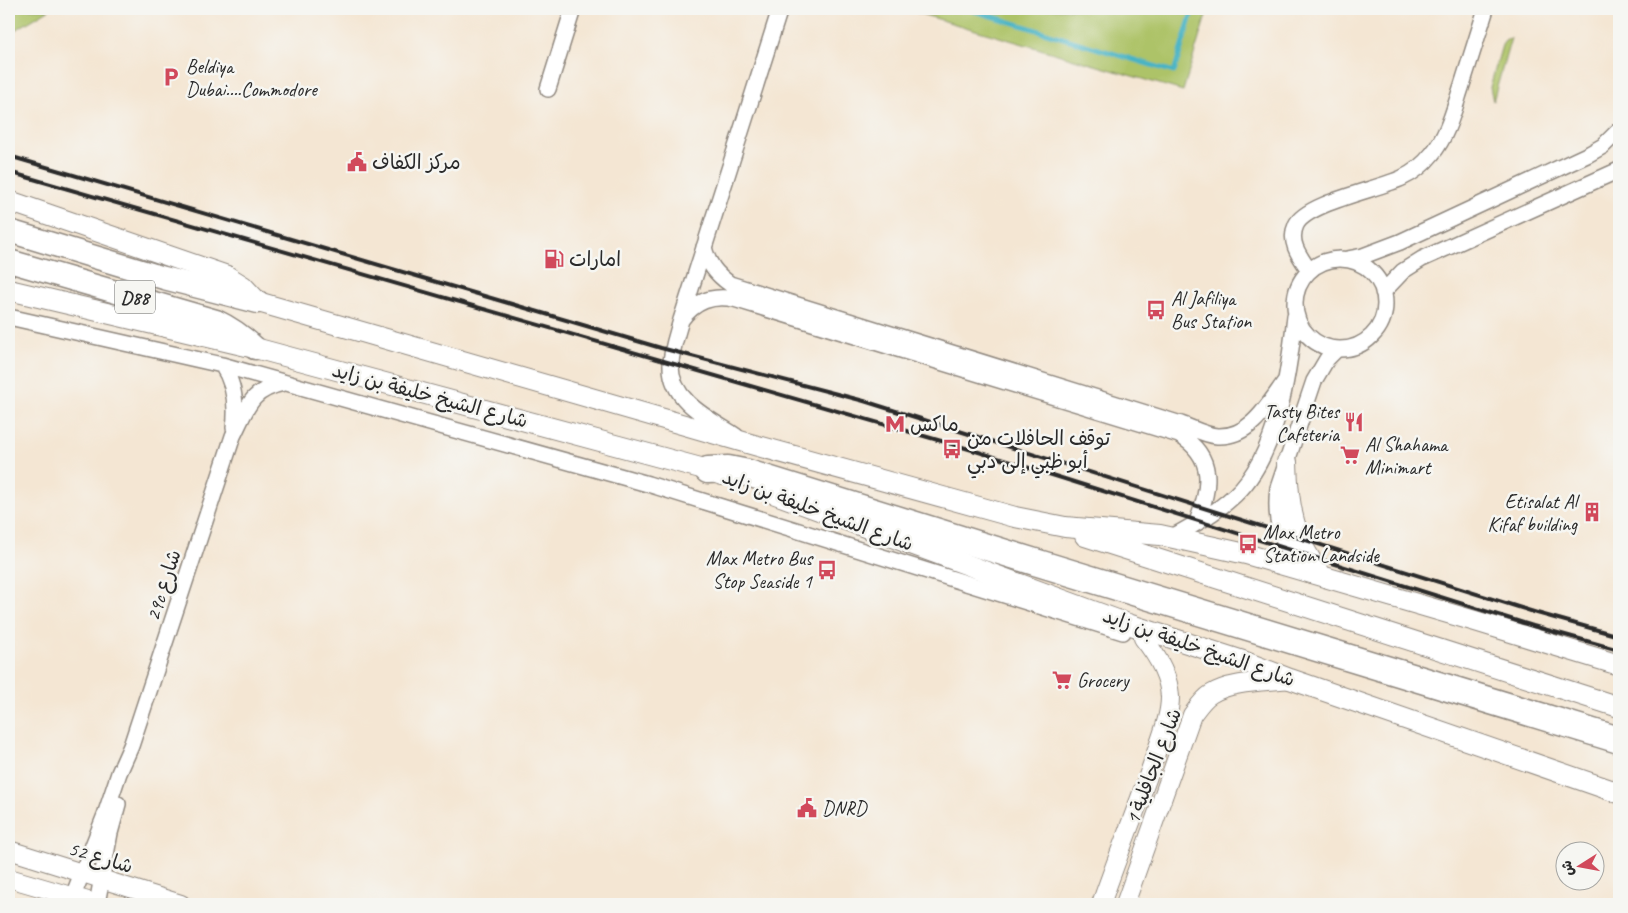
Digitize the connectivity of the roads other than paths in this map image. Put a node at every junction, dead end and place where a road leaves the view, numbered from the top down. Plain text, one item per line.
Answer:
1 (573, 9) edge
2 (780, 9) edge
3 (1486, 9) edge
4 (548, 89) dead end
5 (1619, 130) edge
6 (1619, 144) edge
7 (1589, 154) junction
8 (1619, 170) edge
9 (9, 200) edge
10 (9, 231) edge
11 (704, 248) junction
12 (1347, 259) junction
13 (9, 261) edge
14 (1309, 270) junction
15 (9, 290) edge
16 (1383, 292) junction
17 (258, 302) junction
18 (1295, 315) junction
19 (9, 317) edge
20 (681, 320) junction
21 (255, 348) junction
22 (1336, 350) junction
23 (222, 365) junction
24 (1286, 380) junction
25 (284, 383) junction
26 (233, 436) junction
27 (747, 443) junction
28 (1287, 462) junction
29 (708, 470) junction
30 (1198, 522) junction
31 (1048, 524) junction
32 (1172, 537) junction
33 (1299, 570) junction
34 (1322, 576) junction
35 (1143, 638) junction
36 (1243, 661) junction
37 (1619, 665) edge
38 (1290, 679) junction
39 (1619, 707) edge
40 (1619, 740) edge
41 (131, 746) junction
42 (1619, 793) edge
43 (9, 850) edge
44 (82, 873) junction
45 (9, 878) edge
46 (101, 879) junction
47 (73, 896) junction
48 (97, 904) edge
49 (181, 904) edge
50 (1100, 904) edge
51 (1125, 904) edge

1 - 4 street
2 - 11 street
3 - 14 street
5 - 7 street
6 - 7 street
7 - 12 street
8 - 16 street
9 - 17 main road
10 - 17 main road, شارع الشيخ خليفة بن زايد / D88
11 - 20 street
11 - 24 street
12 - 14 street
12 - 16 street
13 - 21 main road, شارع الشيخ خليفة بن زايد / D88
14 - 18 street
15 - 21 main road
16 - 22 street
17 - 27 main road, شارع الشيخ خليفة بن زايد / D88
18 - 22 street
18 - 24 street
19 - 23 street
20 - 27 street
20 - 30 street
21 - 29 main road, شارع الشيخ خليفة بن زايد / D88
22 - 28 street
23 - 25 street
23 - 26 street, 29c شارع
24 - 30 street
25 - 26 street, 29c شارع
25 - 35 street
26 - 41 street, 29c شارع
27 - 31 main road, شارع الشيخ خليفة بن زايد / D88
28 - 33 street
28 - 34 main road
29 - 36 main road, شارع الشيخ خليفة بن زايد / D88
29 - 40 highway
30 - 32 street
31 - 32 main road, شارع الشيخ خليفة بن زايد / D88
31 - 39 main road, شارع الشيخ خليفة بن زايد
32 - 33 main road, شارع الشيخ خليفة بن زايد / D88
33 - 34 main road, شارع الشيخ خليفة بن زايد / D88
34 - 37 main road, شارع الشيخ خليفة بن زايد / D88
35 - 36 main road
35 - 50 street, شارع الجافلية 1
36 - 38 main road, شارع الشيخ خليفة بن زايد / D88
38 - 42 main road, شارع الشيخ خليفة بن زايد / D88
38 - 51 street, شارع الجافلية 1
41 - 44 street, 29c شارع
41 - 46 street, 29c شارع
43 - 44 street, شارع 52
44 - 46 street, شارع 52
44 - 47 street, 29c شارع
45 - 47 street
46 - 48 street, 29c شارع
46 - 49 street, شارع 52
47 - 48 street

